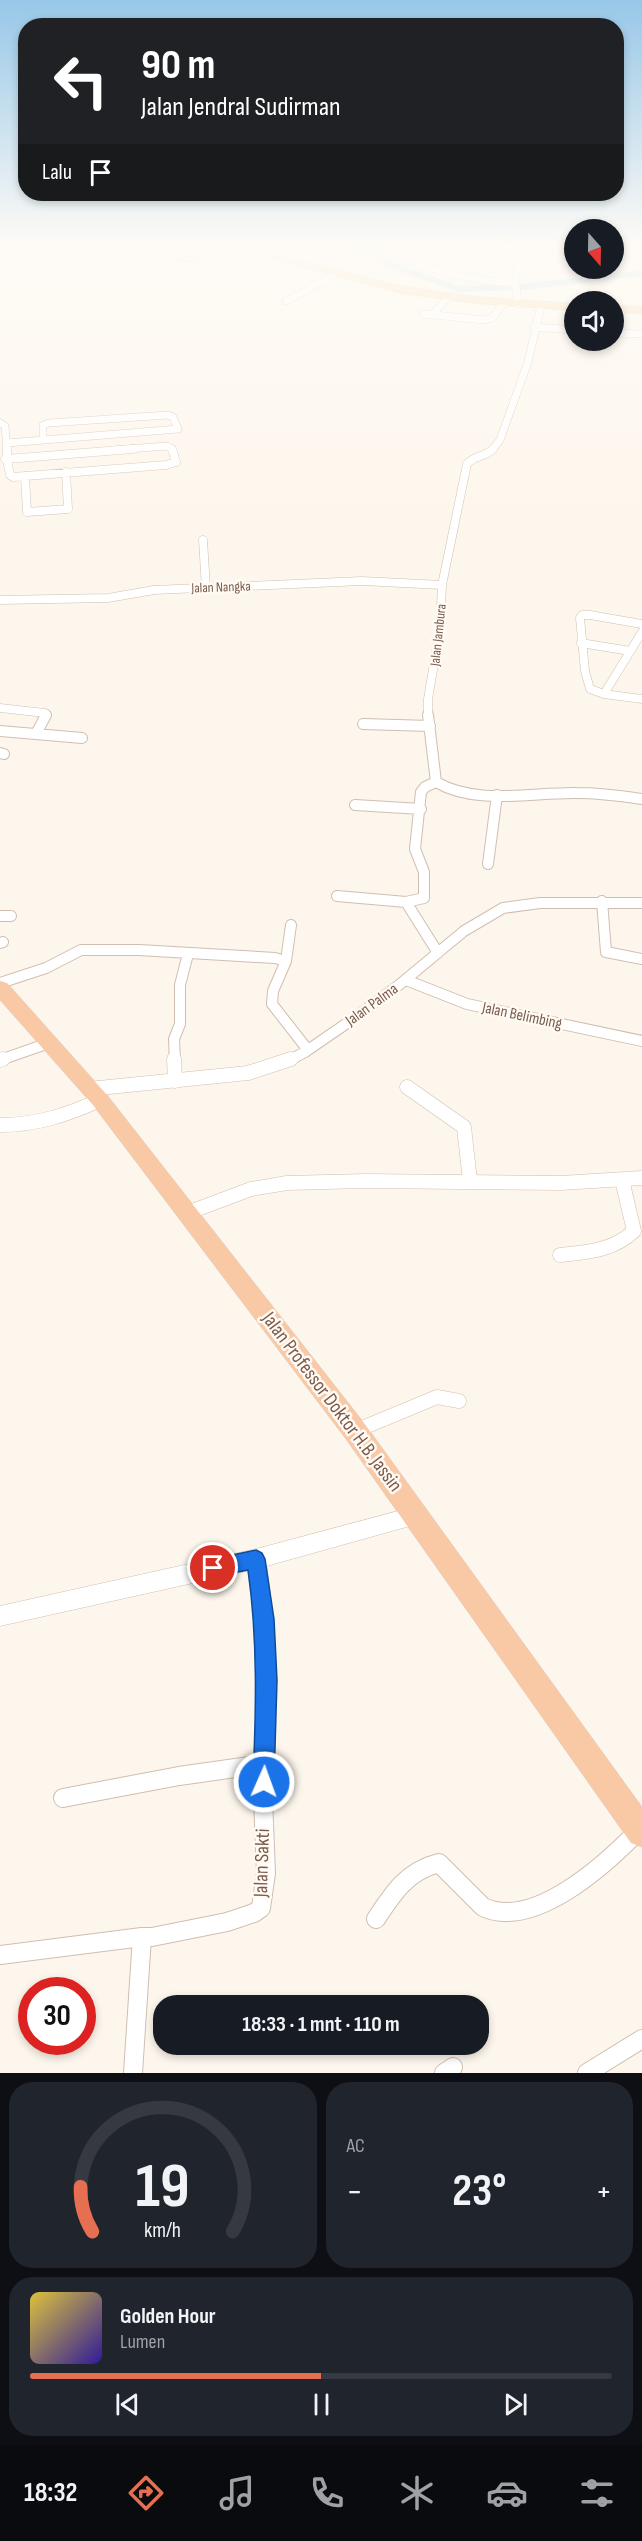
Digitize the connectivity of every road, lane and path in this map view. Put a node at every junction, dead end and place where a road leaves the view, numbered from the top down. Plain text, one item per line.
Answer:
1 (531, 340) edge
2 (0, 423) edge
3 (43, 440) junction
4 (4, 441) edge
5 (5, 459) junction
6 (66, 472) junction
7 (9, 475) junction
8 (0, 476) edge
9 (25, 476) junction
10 (203, 540) dead end
11 (442, 585) junction
12 (206, 588) junction
13 (0, 600) edge
14 (642, 624) edge
15 (642, 632) edge
16 (581, 643) junction
17 (630, 651) junction
18 (604, 694) junction
19 (642, 699) edge
20 (0, 708) edge
21 (363, 724) dead end
22 (430, 726) junction
23 (0, 731) edge
24 (36, 734) junction
25 (82, 738) dead end
26 (436, 782) junction
27 (497, 795) junction
28 (642, 799) edge
29 (355, 805) dead end
30 (421, 809) junction
31 (488, 864) dead end
32 (337, 896) dead end
33 (602, 901) junction
34 (406, 902) junction
35 (642, 903) edge
36 (291, 925) dead end
37 (438, 953) junction
38 (188, 954) junction
39 (642, 958) edge
40 (286, 961) junction
41 (406, 980) junction
42 (0, 983) edge
43 (0, 988) edge
44 (642, 1041) edge
45 (49, 1043) junction
46 (308, 1050) junction
47 (0, 1060) edge
48 (175, 1081) junction
49 (408, 1087) dead end
50 (94, 1094) junction
51 (0, 1125) edge
52 (642, 1178) edge
53 (622, 1180) junction
54 (470, 1181) junction
55 (187, 1213) junction
56 (560, 1255) dead end
57 (459, 1401) dead end
58 (355, 1431) junction
59 (417, 1515) junction
60 (256, 1559) junction
61 (0, 1616) edge
62 (264, 1764) junction
63 (63, 1798) dead end
64 (641, 1830) edge
65 (376, 1919) dead end
66 (142, 1937) junction
67 (0, 1955) edge
68 (642, 2039) edge
69 (134, 2073) edge
70 (587, 2073) edge

1 - 11 street, Jalan Jambura
2 - 4 street
3 - 3 street
3 - 4 street
4 - 5 street
5 - 6 street
5 - 7 street
6 - 9 street
6 - 9 street
7 - 8 street
7 - 9 street
10 - 12 street
11 - 12 street, Jalan Nangka
11 - 22 street, Jalan Jambura
12 - 13 street, Jalan Nangka
14 - 16 street
15 - 17 street
16 - 17 street
16 - 18 street
17 - 18 street
18 - 19 street
20 - 24 street
21 - 22 street
22 - 26 street, Jalan Jambura
23 - 24 street
24 - 25 street
26 - 27 street
26 - 30 street
27 - 28 street
27 - 31 street
29 - 30 street
30 - 34 street
32 - 34 street
33 - 35 street, Jalan Palma
33 - 37 street, Jalan Palma
33 - 39 street
34 - 37 street
36 - 40 street
37 - 41 street, Jalan Palma
38 - 40 street
38 - 42 street
38 - 48 street
40 - 46 street
41 - 44 street, Jalan Belimbing
41 - 46 street, Jalan Palma
43 - 45 highway, Jalan Professor Doktor H.B. Jassin
45 - 47 street
45 - 50 highway, Jalan Professor Doktor H.B. Jassin
46 - 48 street, Jalan Palma
48 - 50 street, Jalan Palma
49 - 54 street
50 - 51 street, Jalan Palma
50 - 55 highway, Jalan Professor Doktor H.B. Jassin
52 - 53 street
53 - 54 street
53 - 56 street
54 - 55 street
55 - 58 highway, Jalan Professor Doktor H.B. Jassin
57 - 58 street
58 - 59 highway, Jalan Professor Doktor H.B. Jassin
59 - 60 street
59 - 64 highway, Jalan Professor Doktor H.B. Jassin
60 - 61 street
60 - 62 street, Jalan Sakti
62 - 63 street
62 - 66 street, Jalan Sakti
64 - 65 street
66 - 67 street
66 - 69 street
68 - 70 street

